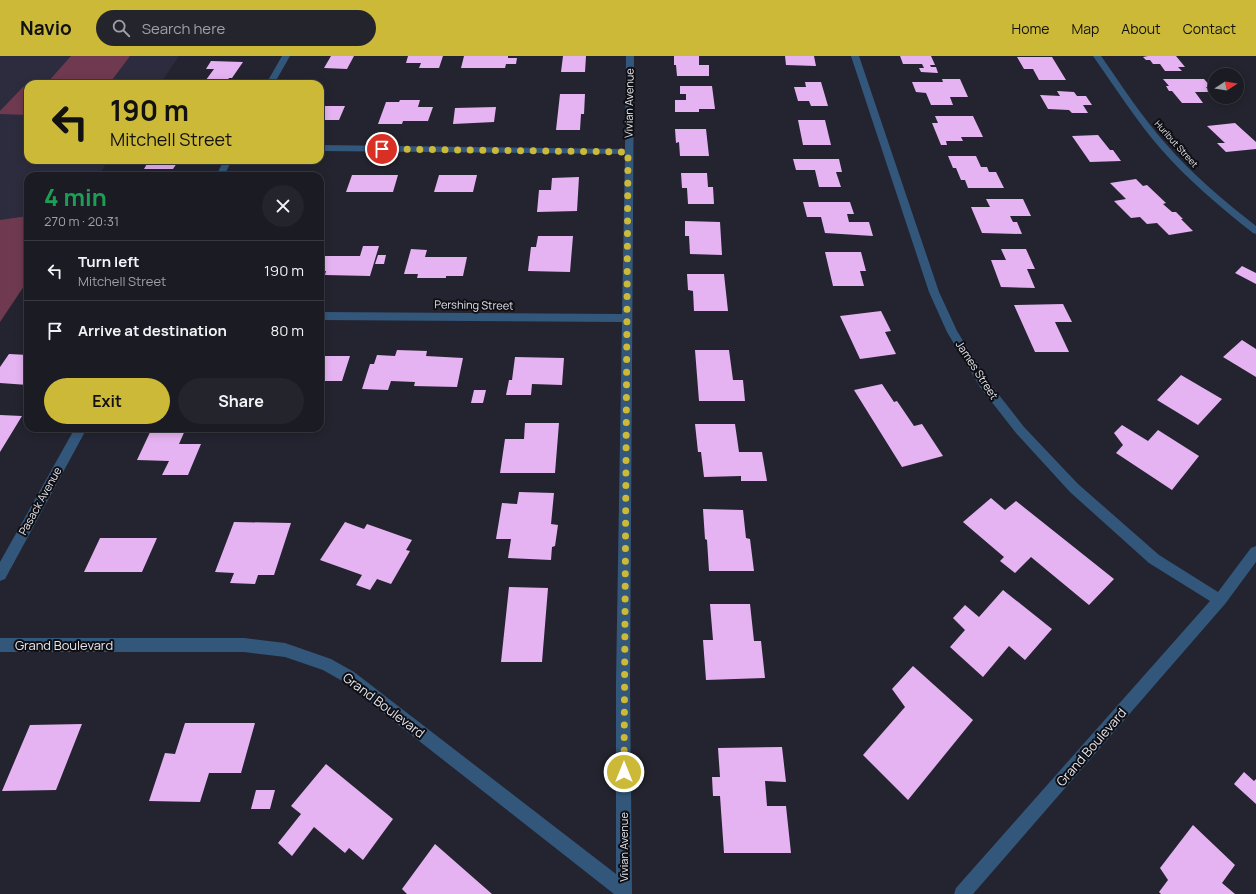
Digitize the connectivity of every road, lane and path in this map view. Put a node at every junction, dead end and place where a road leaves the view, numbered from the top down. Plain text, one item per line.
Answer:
1 (286, 56) edge
2 (630, 56) edge
3 (855, 56) edge
4 (1098, 56) edge
5 (272, 80) edge
6 (324, 148) edge
7 (628, 152) junction
8 (1256, 231) edge
9 (324, 316) edge
10 (627, 318) junction
11 (79, 432) edge
12 (1256, 552) edge
13 (0, 575) edge
14 (1220, 600) junction
15 (0, 645) edge
16 (624, 892) edge
17 (962, 894) edge

1 - 5 street
2 - 7 street, Vivian Avenue
3 - 14 street, James Street
4 - 8 street, Hurlbut Street
6 - 7 street
7 - 10 street, Vivian Avenue
9 - 10 street, Pershing Street
10 - 16 street, Vivian Avenue
11 - 13 street, Pasack Avenue
12 - 14 street, Grand Boulevard
14 - 17 street, Grand Boulevard
15 - 16 street, Grand Boulevard

